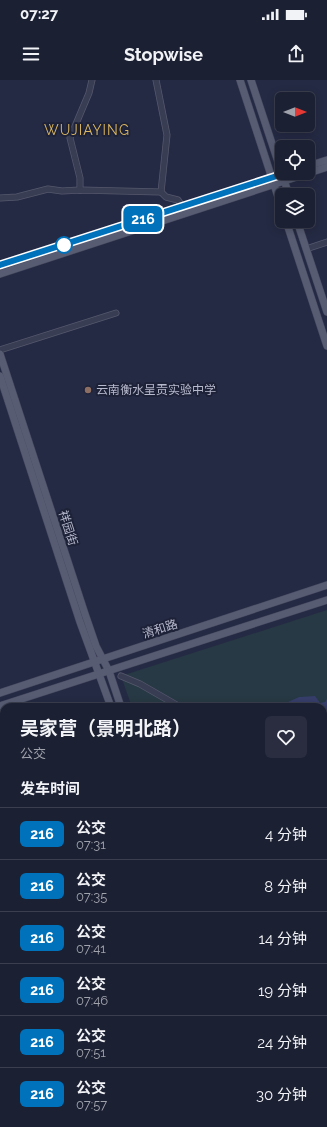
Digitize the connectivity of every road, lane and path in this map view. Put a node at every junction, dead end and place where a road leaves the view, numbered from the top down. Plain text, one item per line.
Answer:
1 (92, 80) edge
2 (156, 80) edge
3 (240, 80) edge
4 (251, 80) edge
5 (275, 150) edge
6 (327, 160) edge
7 (315, 164) edge
8 (327, 167) edge
9 (315, 170) edge
10 (273, 181) junction
11 (275, 188) edge
12 (80, 190) junction
13 (161, 192) junction
14 (0, 198) edge
15 (182, 206) junction
16 (288, 228) edge
17 (299, 228) edge
18 (327, 242) edge
19 (306, 249) junction
20 (0, 265) edge
21 (0, 274) edge
22 (327, 310) edge
23 (116, 313) dead end
24 (327, 346) edge
25 (0, 350) edge
26 (0, 354) edge
27 (0, 376) edge
28 (327, 585) edge
29 (327, 600) edge
30 (103, 659) junction
31 (94, 662) junction
32 (109, 671) junction
33 (100, 674) junction
34 (121, 676) dead end
35 (0, 693) edge
36 (9, 703) edge
37 (109, 703) edge
38 (120, 703) edge
39 (173, 703) edge

1 - 12 street
2 - 13 street
3 - 10 main road
4 - 5 main road
6 - 7 main road
8 - 9 main road
10 - 11 main road
10 - 15 main road
10 - 21 main road
12 - 13 street
12 - 14 street
13 - 15 street
15 - 20 main road
16 - 24 main road
17 - 19 main road
18 - 19 street
19 - 22 main road
23 - 25 street
26 - 30 main road, 祥园街
27 - 31 main road, 祥园街
28 - 30 main road, 清和路
29 - 32 main road, 清和路
30 - 31 main road, 清和路
30 - 32 main road, 祥园街
31 - 33 main road, 祥园街
31 - 35 main road, 清和路
32 - 33 main road, 清和路
32 - 38 main road, 祥园街
33 - 36 main road, 清和路
33 - 37 main road, 祥园街
34 - 39 street

